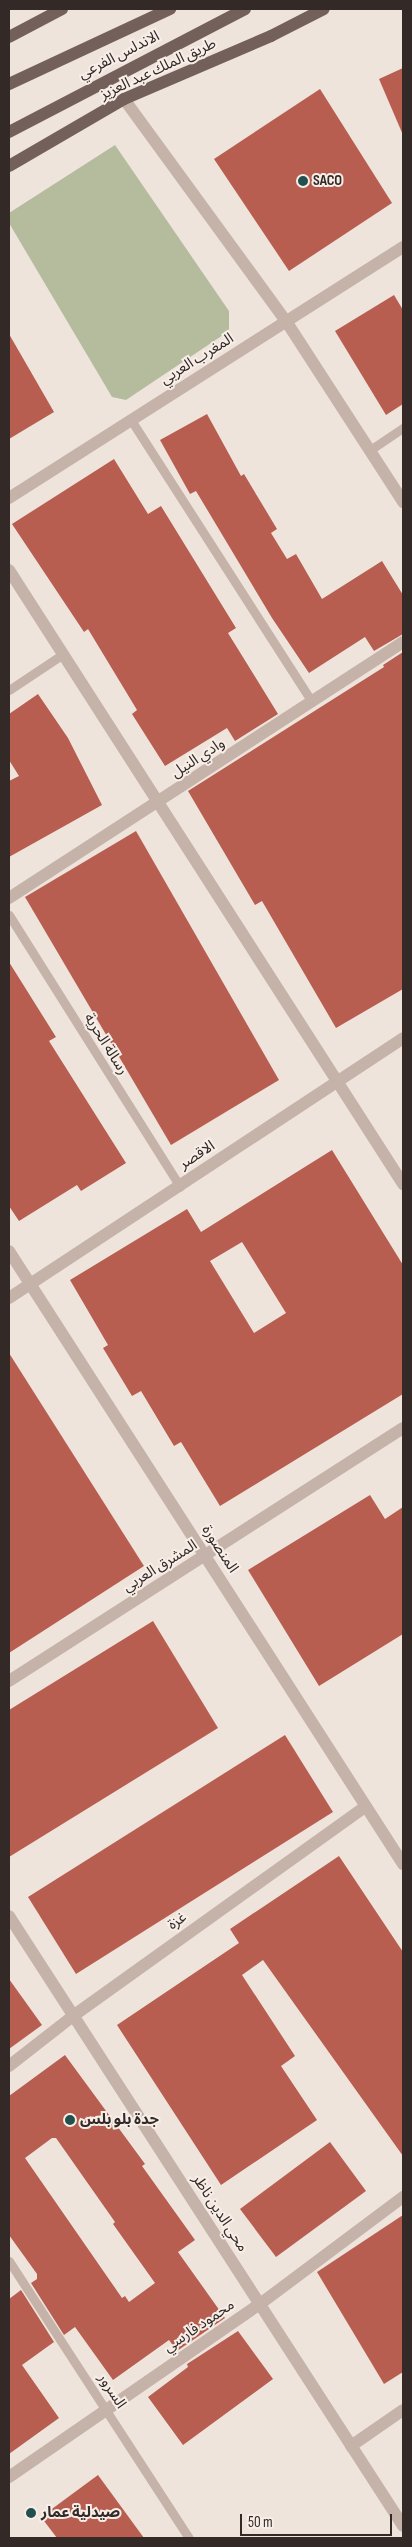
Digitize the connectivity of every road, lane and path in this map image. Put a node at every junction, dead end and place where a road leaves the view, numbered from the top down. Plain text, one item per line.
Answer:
1 (62, 9) edge
2 (170, 9) edge
3 (245, 9) edge
4 (324, 9) edge
5 (9, 37) edge
6 (9, 84) edge
7 (124, 99) junction
8 (9, 132) edge
9 (9, 166) edge
10 (403, 247) edge
11 (286, 321) junction
12 (131, 420) junction
13 (403, 428) edge
14 (370, 450) junction
15 (9, 498) edge
16 (403, 502) edge
17 (9, 570) edge
18 (403, 642) edge
19 (63, 654) junction
20 (9, 690) edge
21 (312, 702) junction
22 (158, 803) junction
23 (9, 898) edge
24 (9, 915) edge
25 (403, 1038) edge
26 (338, 1082) junction
27 (403, 1184) edge
28 (180, 1186) junction
29 (9, 1251) edge
30 (30, 1285) junction
31 (9, 1298) edge
32 (403, 1428) edge
33 (205, 1557) junction
34 (9, 1681) edge
35 (366, 1806) junction
36 (399, 1847) edge
37 (403, 1864) edge
38 (9, 1916) edge
39 (73, 2016) junction
40 (9, 2066) edge
41 (403, 2197) edge
42 (9, 2261) edge
43 (260, 2304) junction
44 (107, 2409) junction
45 (403, 2410) edge
46 (351, 2446) junction
47 (9, 2477) edge
48 (403, 2526) edge
49 (189, 2538) edge

1 - 5 main road
2 - 6 main road
3 - 8 main road, الاندلس الفرعي
4 - 7 main road, طريق الملك عبد العزيز
7 - 9 main road, طريق الملك عبد العزيز
7 - 11 street
10 - 11 street, المغرب العربي
11 - 12 street, المغرب العربي
11 - 14 street
12 - 15 street, المغرب العربي
12 - 21 lane
13 - 14 lane
14 - 16 street
17 - 19 street
18 - 21 street, وادي النيل
19 - 20 lane
19 - 22 street
21 - 22 street, وادي النيل
22 - 23 street, وادي النيل
22 - 26 street
24 - 28 lane, رسالة الحرية
25 - 26 street, الاقصر
26 - 27 street
26 - 28 street, الاقصر
28 - 30 street, الاقصر
29 - 30 street, المنصورة
30 - 31 street, الاقصر
30 - 33 street, المنصورة
32 - 33 street, المشرق العربي
33 - 34 street, المشرق العربي
33 - 35 street, المنصورة
35 - 36 street, المنصورة
35 - 39 street, غزة
36 - 37 street, المنصورة
38 - 39 street, محي الدين ناظر
39 - 40 street, غزة
39 - 43 street, محي الدين ناظر
41 - 43 street, محمود فارسي
42 - 44 lane, السرور
43 - 44 street, محمود فارسي
43 - 46 street, محي الدين ناظر
44 - 47 street, محمود فارسي
44 - 49 lane, السرور
45 - 46 street
46 - 48 street, محي الدين ناظر

